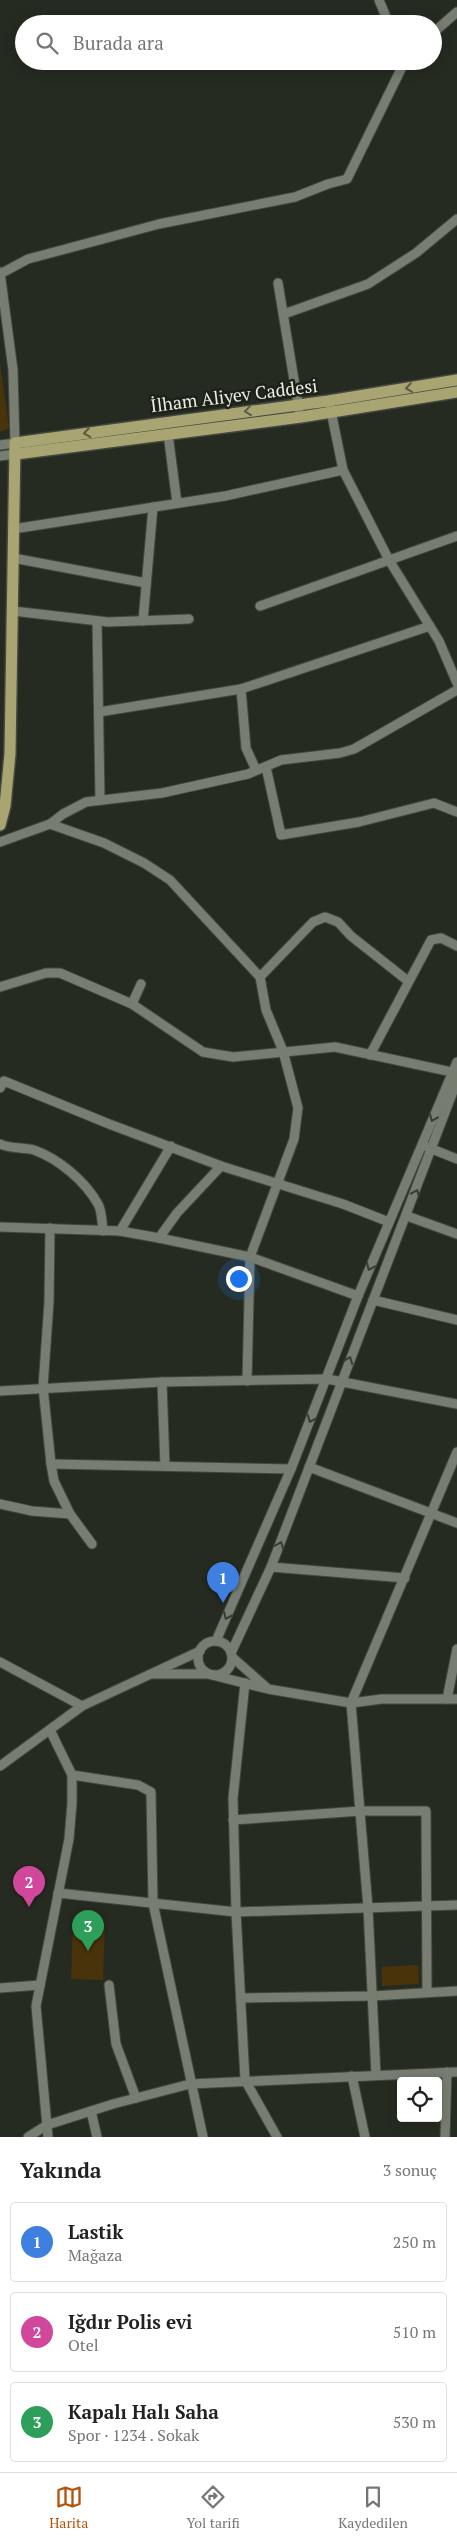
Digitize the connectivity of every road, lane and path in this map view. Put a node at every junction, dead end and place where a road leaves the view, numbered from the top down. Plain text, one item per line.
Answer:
1 (379, 0) edge
2 (457, 12) edge
3 (385, 15) edge
4 (442, 26) edge
5 (401, 70) edge
6 (457, 219) edge
7 (0, 273) edge
8 (278, 283) dead end
9 (284, 314) junction
10 (457, 380) edge
11 (457, 392) edge
12 (328, 401) junction
13 (298, 405) junction
14 (333, 412) junction
15 (301, 417) junction
16 (168, 434) junction
17 (0, 445) edge
18 (15, 449) junction
19 (0, 456) edge
20 (343, 470) junction
21 (177, 503) junction
22 (153, 507) junction
23 (13, 529) junction
24 (457, 536) edge
25 (13, 558) junction
26 (389, 560) junction
27 (146, 584) junction
28 (260, 606) dead end
29 (13, 611) junction
30 (189, 619) dead end
31 (97, 621) junction
32 (143, 621) junction
33 (430, 626) junction
34 (457, 683) edge
35 (241, 689) junction
36 (457, 690) edge
37 (99, 712) junction
38 (266, 767) junction
39 (256, 770) junction
40 (100, 799) junction
41 (457, 812) edge
42 (50, 824) junction
43 (0, 825) edge
44 (0, 842) edge
45 (457, 946) edge
46 (260, 977) junction
47 (408, 981) junction
48 (141, 984) dead end
49 (0, 987) edge
50 (132, 1004) junction
51 (282, 1051) junction
52 (370, 1055) junction
53 (457, 1062) edge
54 (454, 1073) edge
55 (457, 1081) edge
56 (0, 1088) edge
57 (0, 1144) edge
58 (422, 1145) junction
59 (171, 1146) junction
60 (431, 1149) junction
61 (457, 1159) edge
62 (221, 1166) junction
63 (277, 1185) junction
64 (407, 1216) junction
65 (390, 1222) junction
66 (0, 1227) edge
67 (50, 1228) junction
68 (103, 1230) junction
69 (120, 1231) junction
70 (457, 1234) edge
71 (159, 1238) junction
72 (250, 1257) junction
73 (358, 1296) junction
74 (373, 1300) junction
75 (457, 1320) edge
76 (327, 1379) junction
77 (247, 1381) junction
78 (341, 1381) junction
79 (162, 1382) junction
80 (43, 1388) junction
81 (0, 1391) edge
82 (457, 1404) edge
83 (457, 1452) edge
84 (51, 1464) junction
85 (166, 1466) junction
86 (309, 1468) junction
87 (291, 1469) junction
88 (0, 1504) edge
89 (70, 1514) junction
90 (430, 1514) junction
91 (457, 1524) edge
92 (92, 1544) dead end
93 (271, 1567) junction
94 (405, 1578) junction
95 (216, 1641) junction
96 (457, 1649) edge
97 (200, 1651) junction
98 (231, 1655) junction
99 (0, 1662) edge
100 (148, 1674) junction
101 (209, 1674) junction
102 (244, 1683) junction
103 (268, 1689) junction
104 (447, 1699) junction
105 (457, 1700) edge
106 (351, 1703) junction
107 (82, 1706) junction
108 (50, 1730) junction
109 (0, 1766) edge
110 (72, 1775) junction
111 (362, 1811) junction
112 (233, 1820) junction
113 (58, 1893) junction
114 (153, 1903) junction
115 (426, 1904) junction
116 (457, 1905) edge
117 (368, 1908) junction
118 (236, 1912) junction
119 (109, 1984) dead end
120 (40, 1985) junction
121 (0, 1988) edge
122 (457, 1990) edge
123 (427, 1992) junction
124 (372, 1996) junction
125 (241, 1998) junction
126 (447, 2072) junction
127 (457, 2072) edge
128 (376, 2075) junction
129 (352, 2076) junction
130 (245, 2080) junction
131 (190, 2084) junction
132 (136, 2098) junction
133 (91, 2111) junction
134 (47, 2125) junction
135 (28, 2137) edge
136 (48, 2137) edge
137 (97, 2137) edge
138 (203, 2137) edge
139 (277, 2137) edge
140 (365, 2137) edge
141 (445, 2137) edge

1 - 3 street
2 - 4 street
5 - 7 street
6 - 9 street
7 - 18 street
8 - 9 street
9 - 13 street
10 -> 12 main road, İlham Aliyev Caddesi
11 - 14 main road, İlham Aliyev Caddesi
12 - 13 main road, İlham Aliyev Caddesi
12 - 14 street
13 - 15 street
13 -> 18 main road, İlham Aliyev Caddesi
14 - 15 main road, İlham Aliyev Caddesi
14 - 20 street
15 - 16 main road, İlham Aliyev Caddesi
16 - 18 main road, İlham Aliyev Caddesi
16 - 21 street
17 - 18 street
18 - 19 street
18 - 23 main road
20 - 21 street
20 - 26 street
21 - 22 street
22 - 23 street
22 - 27 street
23 - 25 main road
24 - 26 street
25 - 27 street
25 - 29 main road
26 - 28 street
26 - 33 street
27 - 32 street
29 - 31 street
29 - 43 main road
30 - 32 street
31 - 32 street
31 - 37 street
33 - 34 street
33 - 35 street
35 - 37 street
35 - 39 street
36 - 38 street
37 - 40 street
38 - 39 street
38 - 41 street
39 - 40 street
40 - 42 street
42 - 44 street
42 - 46 street
45 - 47 street
46 - 47 street
46 - 51 street
47 - 52 street
48 - 50 street
49 - 50 street
50 - 51 street
51 - 52 street
51 - 63 street
52 - 54 street
53 - 54 street
54 -> 58 street
55 - 60 street
56 - 59 street
57 - 68 street
58 - 60 street
58 - 65 street
59 - 62 street
59 - 69 street
60 - 61 street
64 -> 60 street
62 - 63 street
62 - 71 street
63 - 65 street
63 - 72 street
64 - 70 street
64 - 74 street
65 -> 73 street
66 - 67 street
67 - 68 street
67 - 80 street
68 - 69 street
69 - 71 street
71 - 72 street
72 - 73 street
72 - 77 street
73 - 76 street
74 - 75 street
78 -> 74 street
76 - 77 street
76 - 78 street
76 -> 87 street
77 - 79 street
78 - 82 street
78 - 86 street
79 - 80 street
79 - 85 street
80 - 81 street
80 - 84 street
83 - 90 street
84 - 85 street
84 - 89 street
85 - 87 street
86 - 90 street
93 -> 86 street
87 -> 95 street
88 - 89 street
89 - 92 street
90 - 91 street
90 - 94 street
93 - 94 street
93 - 98 street
94 - 106 street
95 - 97 street
95 - 98 street
96 - 104 street
97 - 100 street
97 - 101 street
98 - 101 street
98 - 103 street
99 - 107 street
100 - 101 street
100 - 107 street
101 - 102 street
102 - 103 street
102 - 112 street
103 - 106 street
104 - 105 street
104 - 106 street
106 - 111 street
107 - 108 street
108 - 109 street
108 - 110 street
110 - 113 street
110 - 114 street
111 - 112 street
111 - 115 street
111 - 117 street
112 - 118 street
113 - 114 street
113 - 120 street
114 - 118 street
114 - 131 street
115 - 116 street
115 - 117 street
115 - 123 street
117 - 118 street
117 - 124 street
118 - 125 street
119 - 132 street
120 - 121 street
120 - 134 street
122 - 123 street
123 - 124 street
124 - 125 street
124 - 128 street
125 - 130 street
126 - 127 street
126 - 128 street
126 - 141 street
128 - 129 street
129 - 130 street
129 - 140 street
130 - 131 street
130 - 139 street
131 - 132 street
131 - 138 street
132 - 133 street
133 - 134 street
133 - 137 street
134 - 135 street
134 - 136 street

